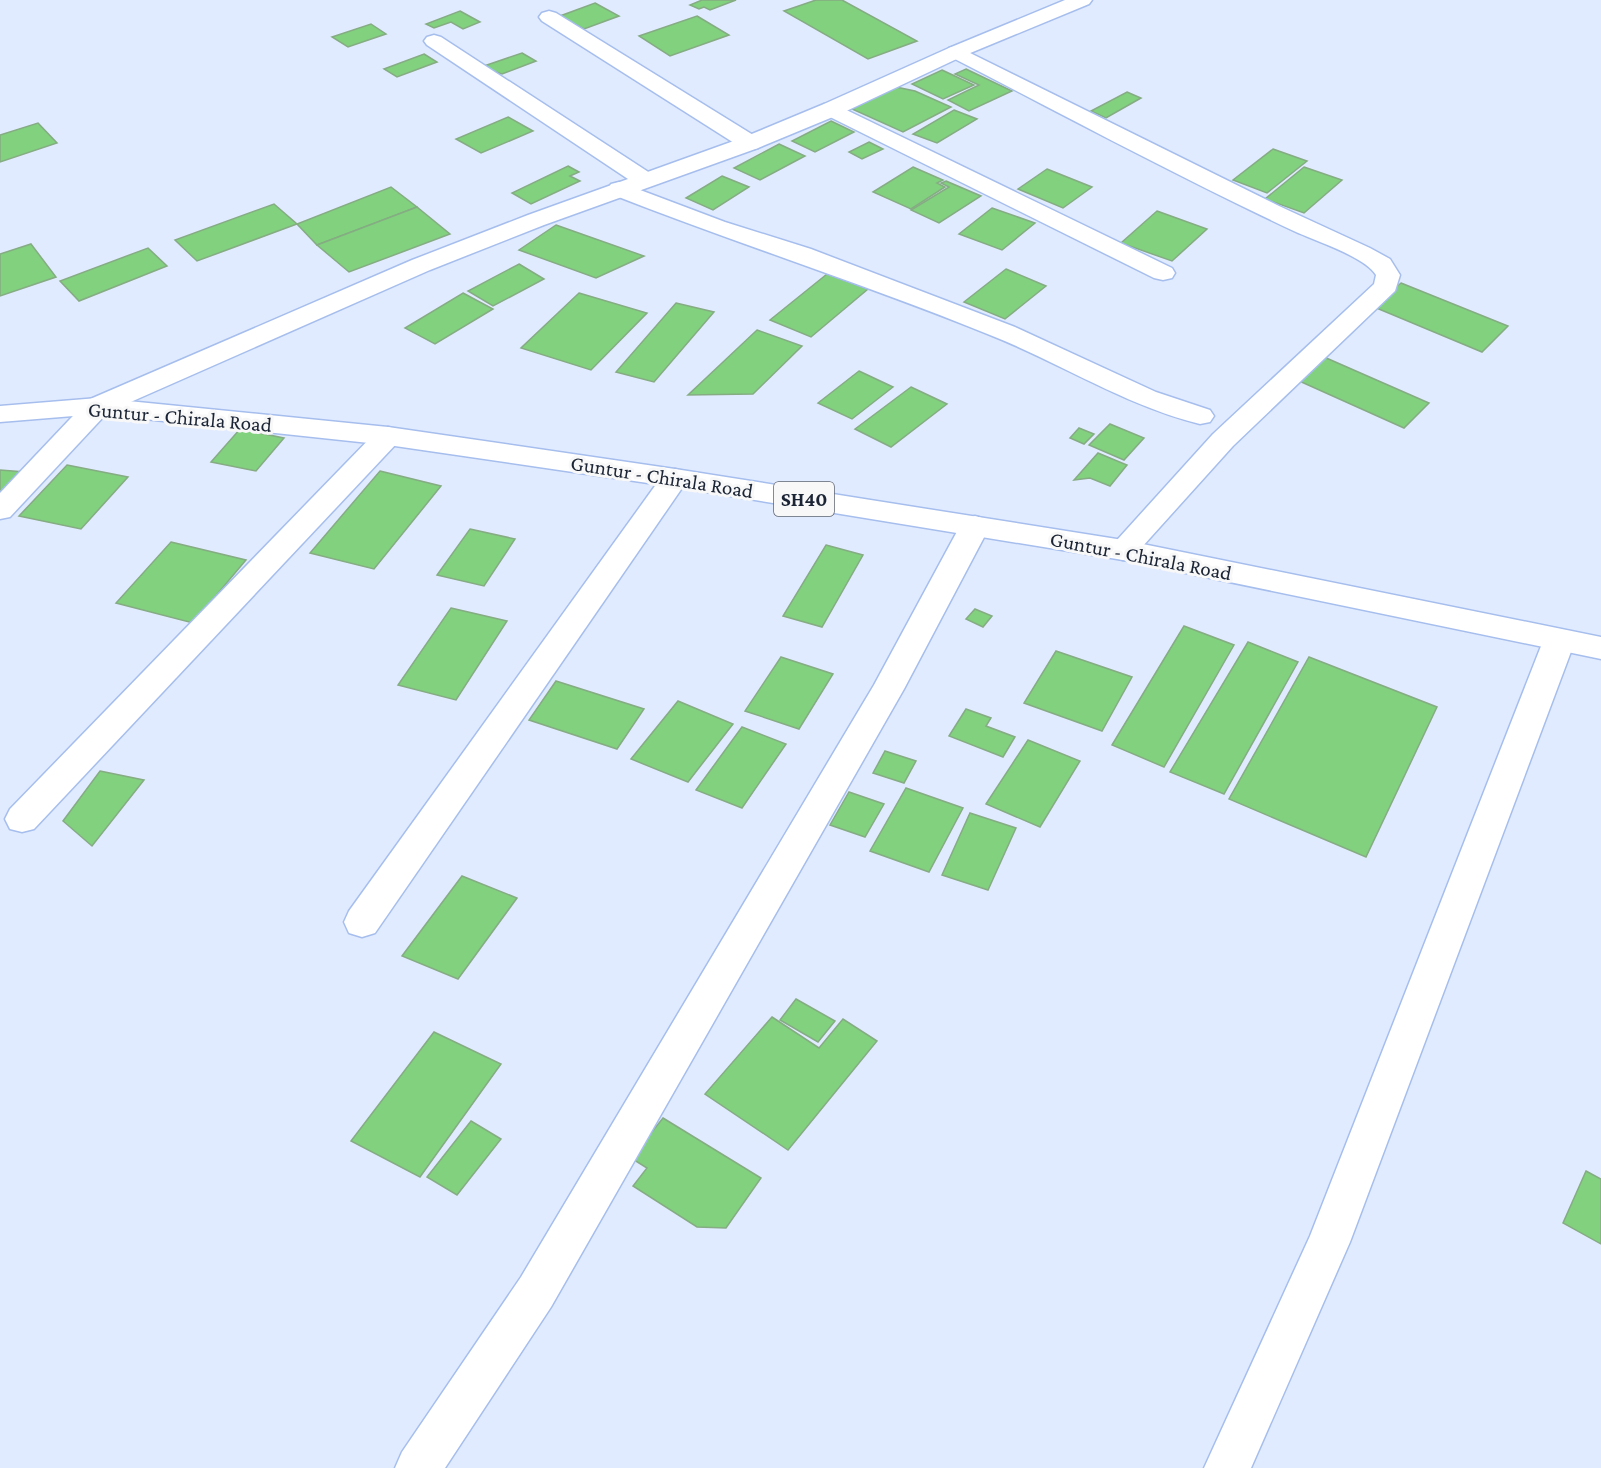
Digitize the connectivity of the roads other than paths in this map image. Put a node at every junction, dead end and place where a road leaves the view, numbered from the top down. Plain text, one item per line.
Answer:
1 (1082, 0) edge
2 (549, 17) dead end
3 (434, 40) dead end
4 (956, 52) junction
5 (832, 109) junction
6 (750, 143) junction
7 (645, 180) junction
8 (619, 189) junction
9 (1163, 273) dead end
10 (98, 406) junction
11 (0, 414) edge
12 (1200, 416) dead end
13 (388, 436) junction
14 (675, 478) junction
15 (0, 510) edge
16 (975, 526) junction
17 (1123, 550) junction
18 (1559, 641) junction
19 (1601, 648) edge
20 (22, 819) dead end
21 (362, 922) dead end
22 (418, 1468) edge
23 (1227, 1468) edge

1 - 4 street
2 - 6 street
3 - 7 street
4 - 5 street
4 - 17 street
5 - 6 street
5 - 9 street
6 - 7 street
7 - 8 street
8 - 10 street
8 - 12 street
10 - 11 street, Guntur - Chirala Road / SH40
10 - 13 street, Guntur - Chirala Road / SH40
10 - 15 street
13 - 14 street, Guntur - Chirala Road / SH40
13 - 20 street
14 - 16 street, Guntur - Chirala Road / SH40
14 - 21 street
16 - 17 street, Guntur - Chirala Road / SH40
16 - 22 street
17 - 18 street, Guntur - Chirala Road / SH40
18 - 19 street, Guntur - Chirala Road / SH40
18 - 23 street

